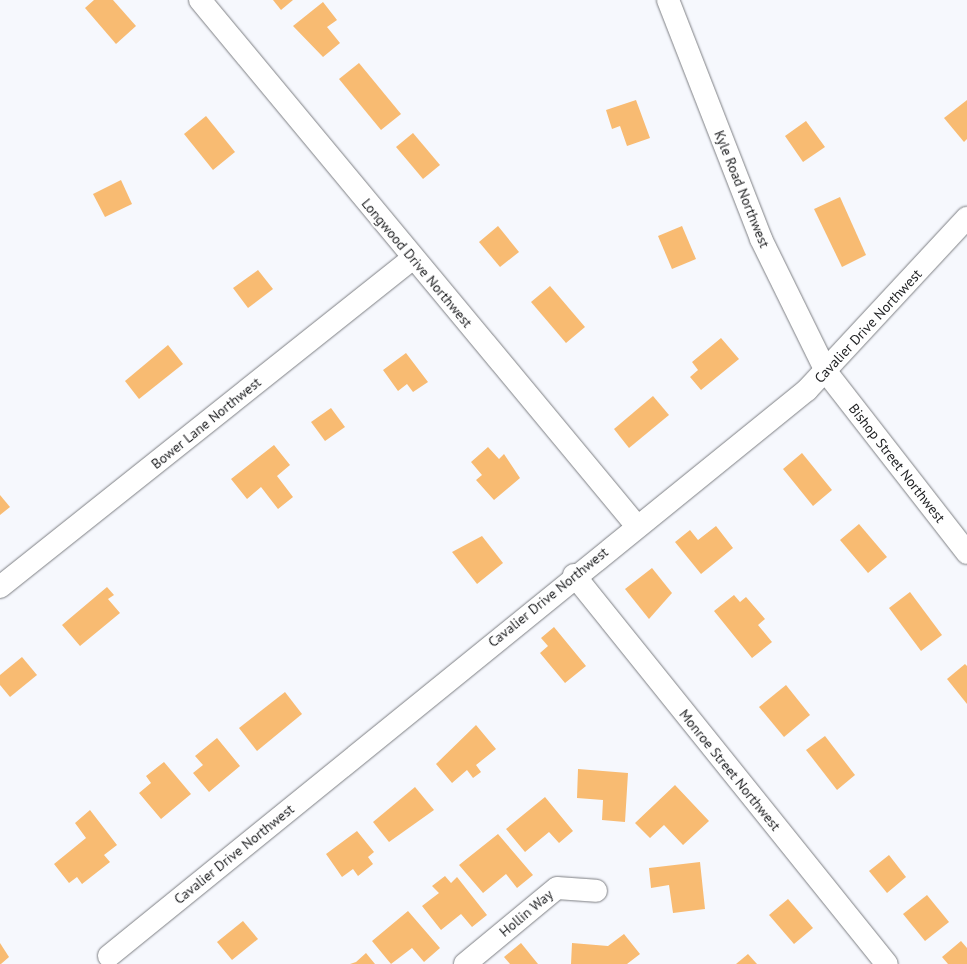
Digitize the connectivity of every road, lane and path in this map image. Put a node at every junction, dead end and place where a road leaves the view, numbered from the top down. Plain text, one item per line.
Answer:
1 (200, 0) edge
2 (668, 0) edge
3 (967, 218) edge
4 (413, 258) junction
5 (827, 373) junction
6 (636, 525) junction
7 (967, 553) edge
8 (574, 575) junction
9 (0, 587) edge
10 (596, 891) dead end
11 (109, 956) dead end
12 (465, 964) edge
13 (887, 964) edge

1 - 4 street, Longwood Drive Northwest
2 - 5 street, Kyle Road Northwest
3 - 5 street, Cavalier Drive Northwest
4 - 6 street, Longwood Drive Northwest
4 - 9 street, Bower Lane Northwest
5 - 6 street, Cavalier Drive Northwest
5 - 7 street, Bishop Street Northwest
6 - 8 street, Cavalier Drive Northwest
8 - 11 street, Cavalier Drive Northwest
8 - 13 street, Monroe Street Northwest
10 - 12 street, Hollin Way

